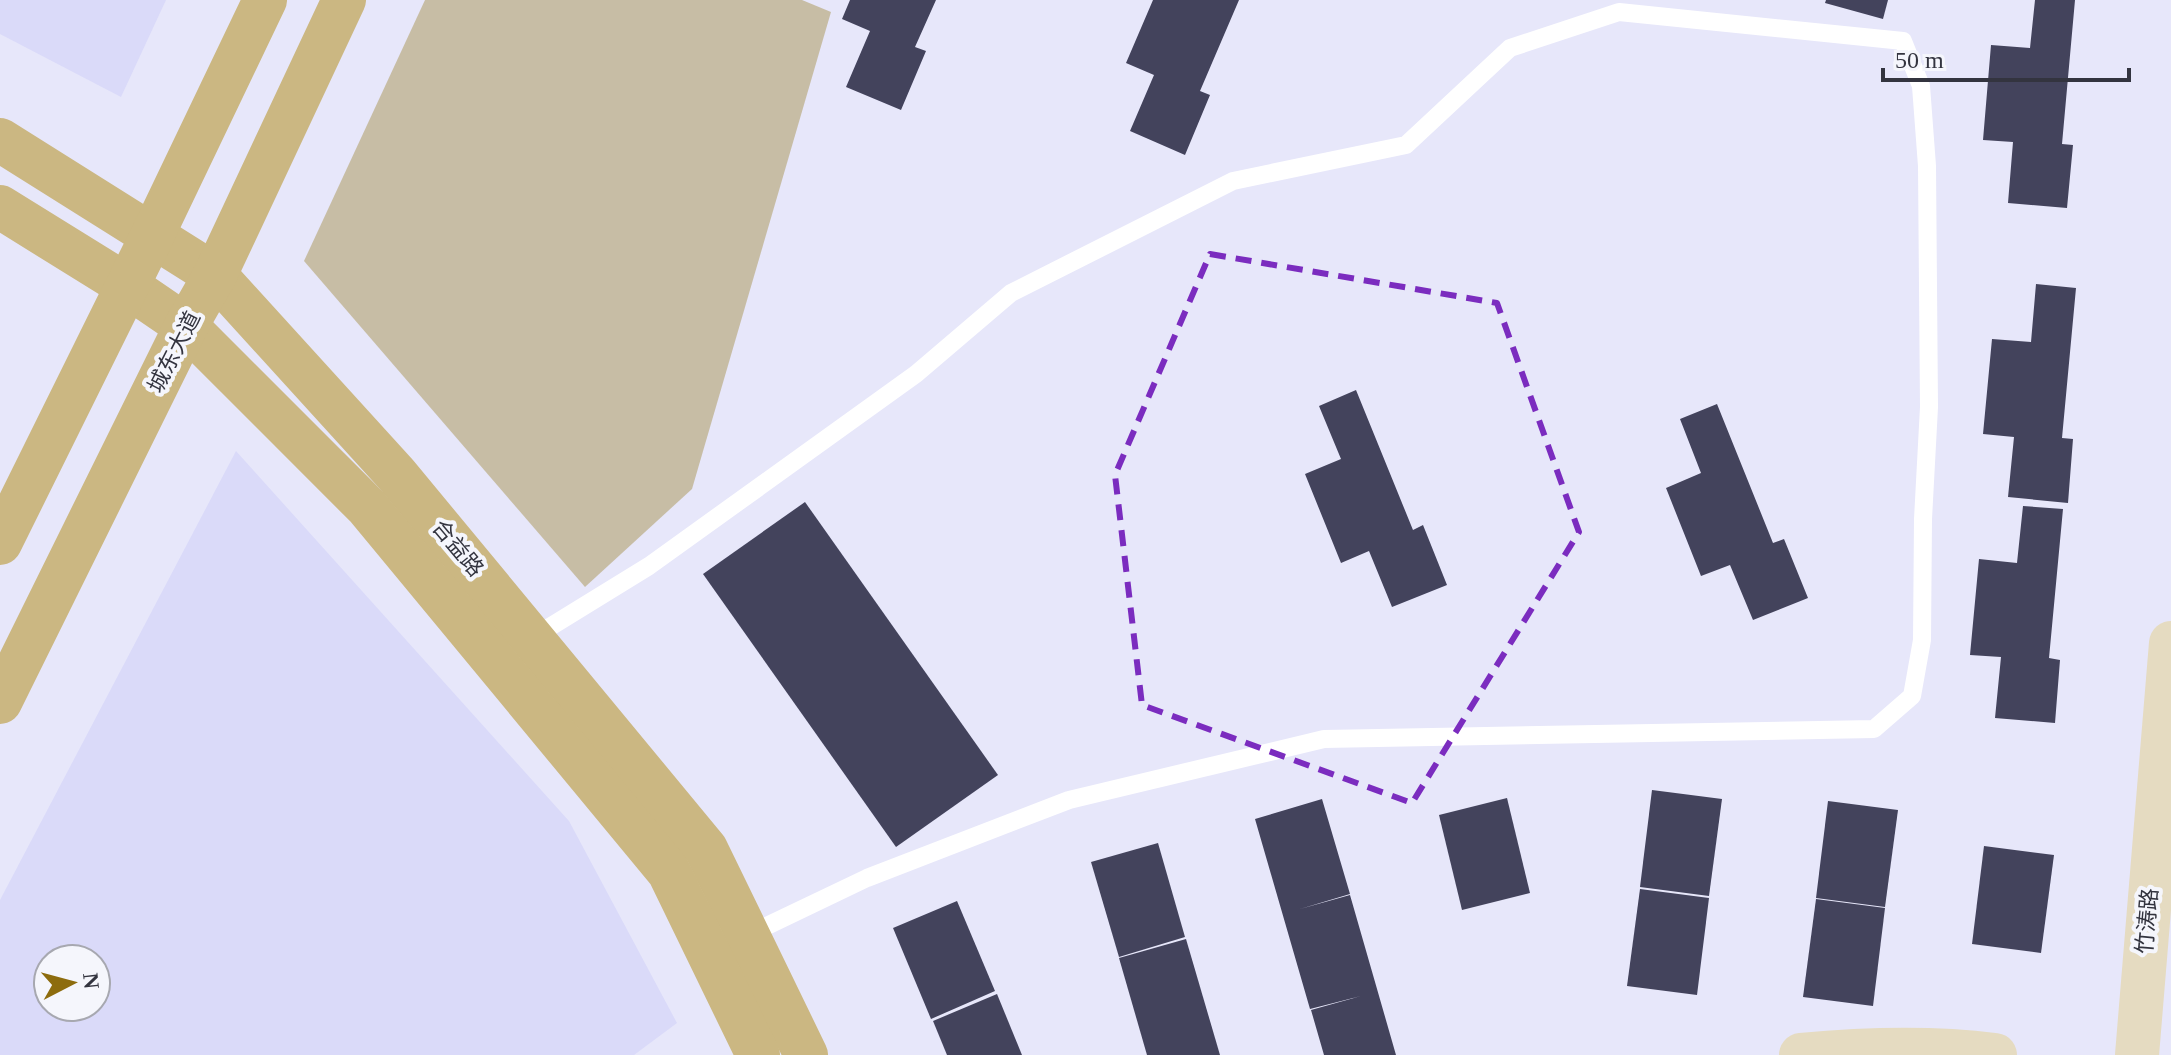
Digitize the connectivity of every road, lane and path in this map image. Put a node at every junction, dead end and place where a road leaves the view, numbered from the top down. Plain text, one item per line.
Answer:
1 (265, 0) edge
2 (344, 0) edge
3 (0, 140) edge
4 (0, 207) edge
5 (153, 234) junction
6 (215, 275) junction
7 (126, 285) junction
8 (186, 326) junction
9 (0, 543) edge
10 (532, 638) junction
11 (2171, 643) edge
12 (0, 702) edge
13 (748, 935) junction
14 (758, 1055) edge
15 (806, 1055) edge
16 (1801, 1055) edge
17 (1995, 1055) edge
18 (2137, 1055) edge

1 - 5 main road
2 - 6 main road, 城东大道
3 - 5 main road, 合益路
4 - 7 main road, 合益路
5 - 6 main road, 合益路
5 - 7 main road
6 - 8 main road, 城东大道
6 - 10 main road, 合益路
7 - 8 main road, 合益路
7 - 9 main road
8 - 12 main road, 城东大道
8 - 14 main road, 合益路
10 - 13 main road, 合益路
10 - 13 lane
11 - 18 street, 竹涛路
13 - 15 main road, 合益路
16 - 17 street

